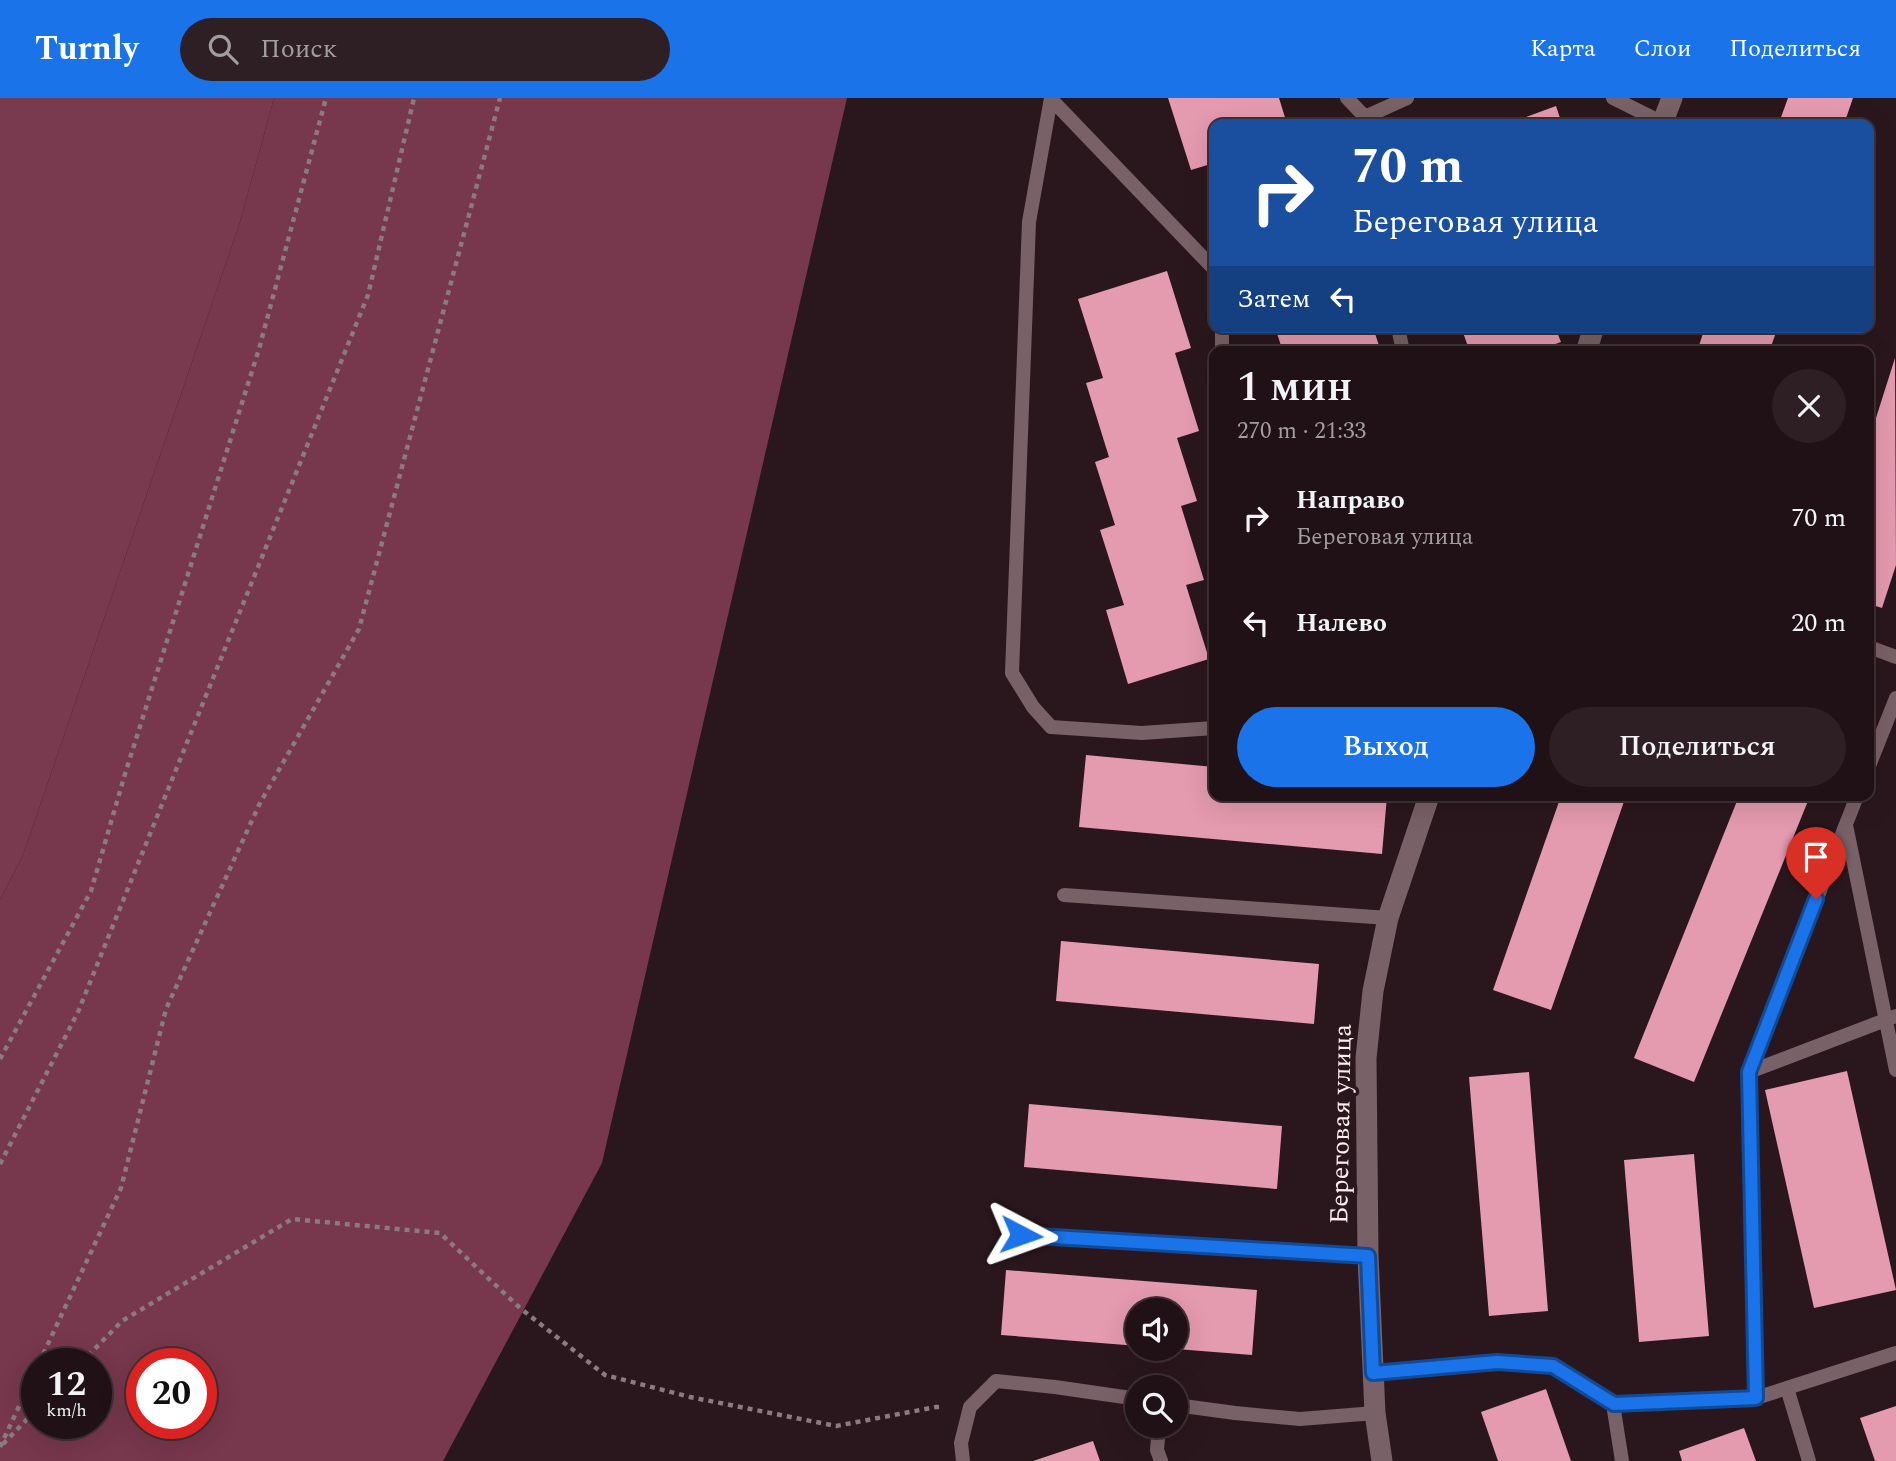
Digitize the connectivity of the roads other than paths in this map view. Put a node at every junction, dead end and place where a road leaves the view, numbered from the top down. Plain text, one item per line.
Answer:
1 (1051, 98) edge
2 (1347, 98) edge
3 (1407, 98) edge
4 (1613, 98) edge
5 (1672, 98) edge
6 (1364, 119) edge
7 (1370, 119) edge
8 (1654, 119) edge
9 (1664, 119) edge
10 (1209, 264) edge
11 (1874, 649) edge
12 (1896, 657) edge
13 (1896, 698) edge
14 (1209, 728) edge
15 (1874, 753) edge
16 (1428, 801) edge
17 (1855, 801) edge
18 (1846, 825) junction
19 (1064, 895) dead end
20 (1388, 918) junction
21 (1890, 1018) edge
22 (1896, 1070) edge
23 (1749, 1072) junction
24 (1021, 1235) dead end
25 (1368, 1256) junction
26 (1896, 1353) edge
27 (1373, 1373) junction
28 (1787, 1388) junction
29 (1125, 1397) edge
30 (1756, 1398) junction
31 (1614, 1404) junction
32 (1188, 1407) edge
33 (1376, 1413) junction
34 (1158, 1438) edge
35 (963, 1461) edge
36 (1161, 1461) edge
37 (1381, 1461) edge
38 (1622, 1461) edge
39 (1809, 1461) edge

1 - 10 lane
1 - 14 lane
2 - 6 lane
3 - 7 lane
4 - 8 lane
5 - 9 street
11 - 12 lane
13 - 15 lane
16 - 20 street, Береговая улица
17 - 18 lane
18 - 21 lane
18 - 23 lane
19 - 20 lane
20 - 25 street, Береговая улица
21 - 22 lane
21 - 23 lane
23 - 30 lane
24 - 25 lane
25 - 27 street, Береговая улица
26 - 28 lane
27 - 31 lane
27 - 33 street, Береговая улица
28 - 30 lane
28 - 39 lane
29 - 35 lane
30 - 31 lane
31 - 38 lane
32 - 33 lane
33 - 37 street, Береговая улица
34 - 36 lane

